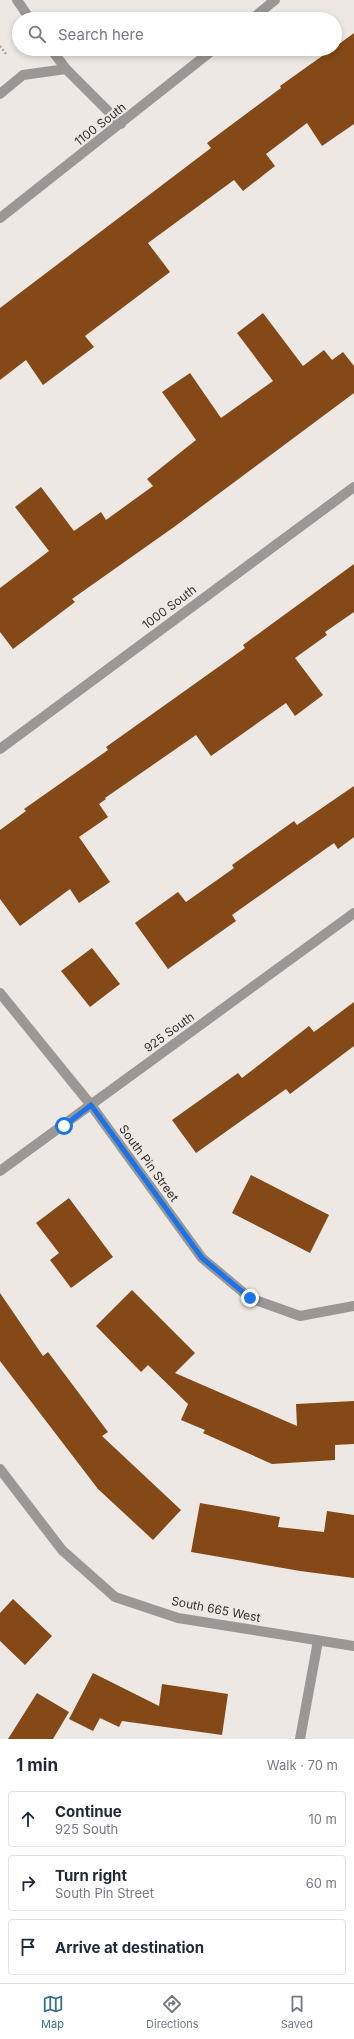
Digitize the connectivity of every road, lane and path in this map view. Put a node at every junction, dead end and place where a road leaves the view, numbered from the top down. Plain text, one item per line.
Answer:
1 (16, 0) edge
2 (275, 0) edge
3 (25, 12) edge
4 (260, 12) edge
5 (0, 46) edge
6 (6, 54) dead end
7 (56, 56) edge
8 (205, 56) edge
9 (66, 69) junction
10 (0, 94) edge
11 (121, 124) junction
12 (0, 218) edge
13 (354, 487) edge
14 (0, 749) edge
15 (354, 913) edge
16 (0, 993) edge
17 (91, 1105) junction
18 (0, 1171) edge
19 (354, 1306) edge
20 (0, 1469) edge
21 (318, 1641) junction
22 (354, 1646) edge
23 (300, 1739) edge

1 - 3 street
2 - 4 street
5 - 6 path
7 - 9 street
8 - 11 street, 1100 South
9 - 10 street
9 - 11 street
11 - 12 street, 1100 South
13 - 14 street, 1000 South
15 - 17 street, 925 South
16 - 17 street, South Pin Street
17 - 18 street, 925 South
17 - 19 street, South Pin Street
20 - 21 street, South 665 West
21 - 22 street, South 665 West
21 - 23 street

